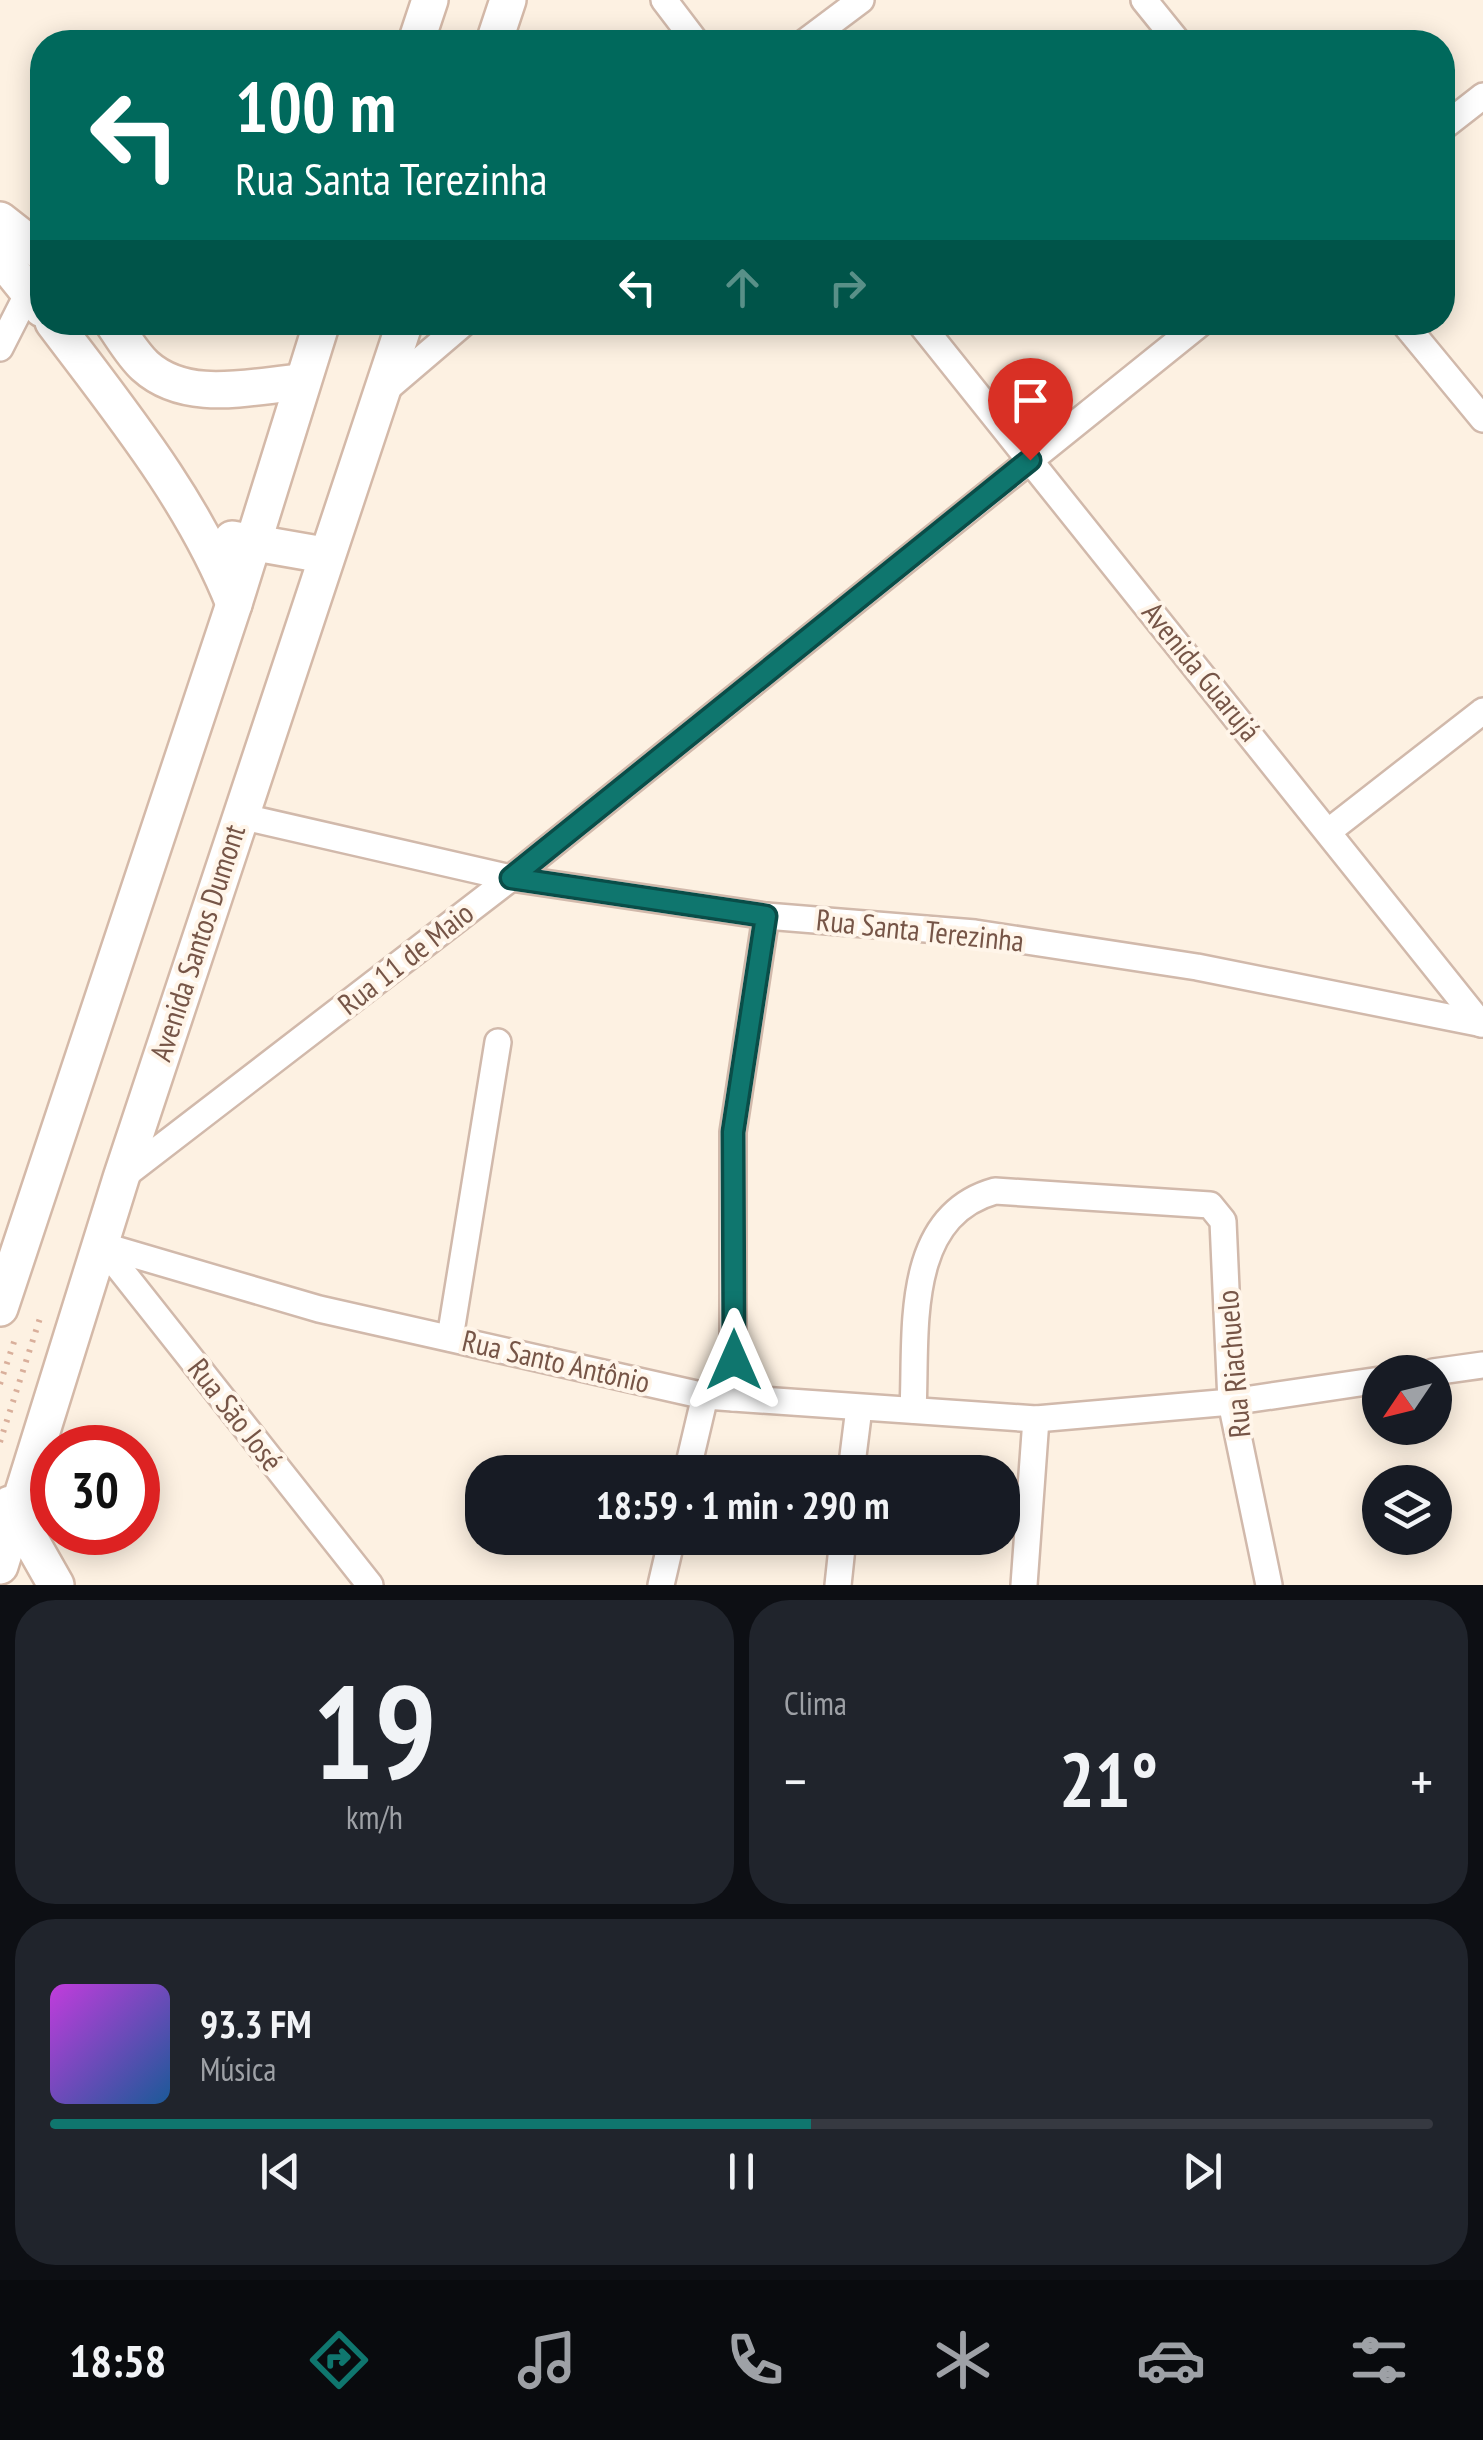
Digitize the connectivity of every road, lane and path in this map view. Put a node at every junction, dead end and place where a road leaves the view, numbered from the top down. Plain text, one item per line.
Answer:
1 (430, 0) edge
2 (508, 0) edge
3 (664, 0) edge
4 (861, 0) edge
5 (1144, 0) edge
6 (420, 30) edge
7 (498, 30) edge
8 (687, 30) edge
9 (821, 30) edge
10 (1168, 30) edge
11 (1483, 96) edge
12 (1455, 118) edge
13 (0, 220) edge
14 (30, 244) edge
15 (0, 257) edge
16 (30, 293) edge
17 (30, 308) edge
18 (62, 335) edge
19 (122, 335) edge
20 (318, 335) edge
21 (400, 335) edge
22 (450, 335) edge
23 (929, 335) edge
24 (1186, 335) edge
25 (1415, 335) edge
26 (0, 348) edge
27 (302, 382) junction
28 (383, 392) junction
29 (1483, 419) edge
30 (1030, 460) junction
31 (201, 535) junction
32 (254, 542) junction
33 (324, 555) junction
34 (234, 604) junction
35 (1483, 711) edge
36 (240, 816) junction
37 (1329, 831) junction
38 (511, 878) junction
39 (766, 916) junction
40 (1482, 1024) edge
41 (498, 1042) dead end
42 (121, 1178) junction
43 (101, 1245) junction
44 (0, 1308) edge
45 (450, 1338) junction
46 (1483, 1365) edge
47 (1452, 1369) edge
48 (1362, 1383) edge
49 (705, 1396) junction
50 (734, 1398) junction
51 (1231, 1402) junction
52 (858, 1408) junction
53 (912, 1410) junction
54 (1036, 1418) junction
55 (691, 1455) edge
56 (853, 1455) edge
57 (8, 1501) edge
58 (668, 1555) edge
59 (841, 1555) edge
60 (0, 1566) edge
61 (56, 1585) edge
62 (370, 1585) edge
63 (661, 1585) edge
64 (838, 1585) edge
65 (1024, 1585) edge
66 (1270, 1585) edge

1 - 6 main road
2 - 7 main road
3 - 8 street
4 - 9 street
5 - 10 street
11 - 12 street
13 - 14 main road
15 - 16 main road
17 - 26 street
18 - 31 main road
19 - 27 main road
20 - 27 main road
21 - 28 main road, Avenida Santos Dumont
22 - 28 street
23 - 30 street, Avenida Guarujá
24 - 30 street, Rua 11 de Maio
25 - 29 street
27 - 32 main road
28 - 33 main road, Avenida Santos Dumont
30 - 37 street, Avenida Guarujá
30 - 38 street, Rua 11 de Maio
31 - 32 main road
31 - 34 main road
32 - 33 main road
32 - 34 main road
33 - 36 main road, Avenida Santos Dumont
34 - 44 main road
35 - 37 street
36 - 38 street, Rua Santa Terezinha
36 - 42 main road, Avenida Santos Dumont
37 - 40 street, Avenida Guarujá
38 - 39 street, Rua Santa Terezinha
38 - 42 street, Rua 11 de Maio
39 - 40 street, Rua Santa Terezinha
39 - 50 street
41 - 45 street
42 - 43 main road, Avenida Santos Dumont
43 - 45 street, Rua Santo Antônio
43 - 57 main road, Avenida Santos Dumont
43 - 62 street, Rua São José
45 - 49 street, Rua Santo Antônio
46 - 47 street
48 - 51 street, Rua Santo Antônio
49 - 50 street, Rua Santo Antônio
49 - 55 street
50 - 52 street, Rua Santo Antônio
51 - 53 street, Rua Riachuelo
51 - 54 street, Rua Santo Antônio
51 - 66 street, Rua Riachuelo
52 - 53 street, Rua Santo Antônio
52 - 56 street
53 - 54 street, Rua Santo Antônio
54 - 65 street
57 - 60 main road, Avenida Santos Dumont
57 - 61 main road
58 - 63 street
59 - 64 street

